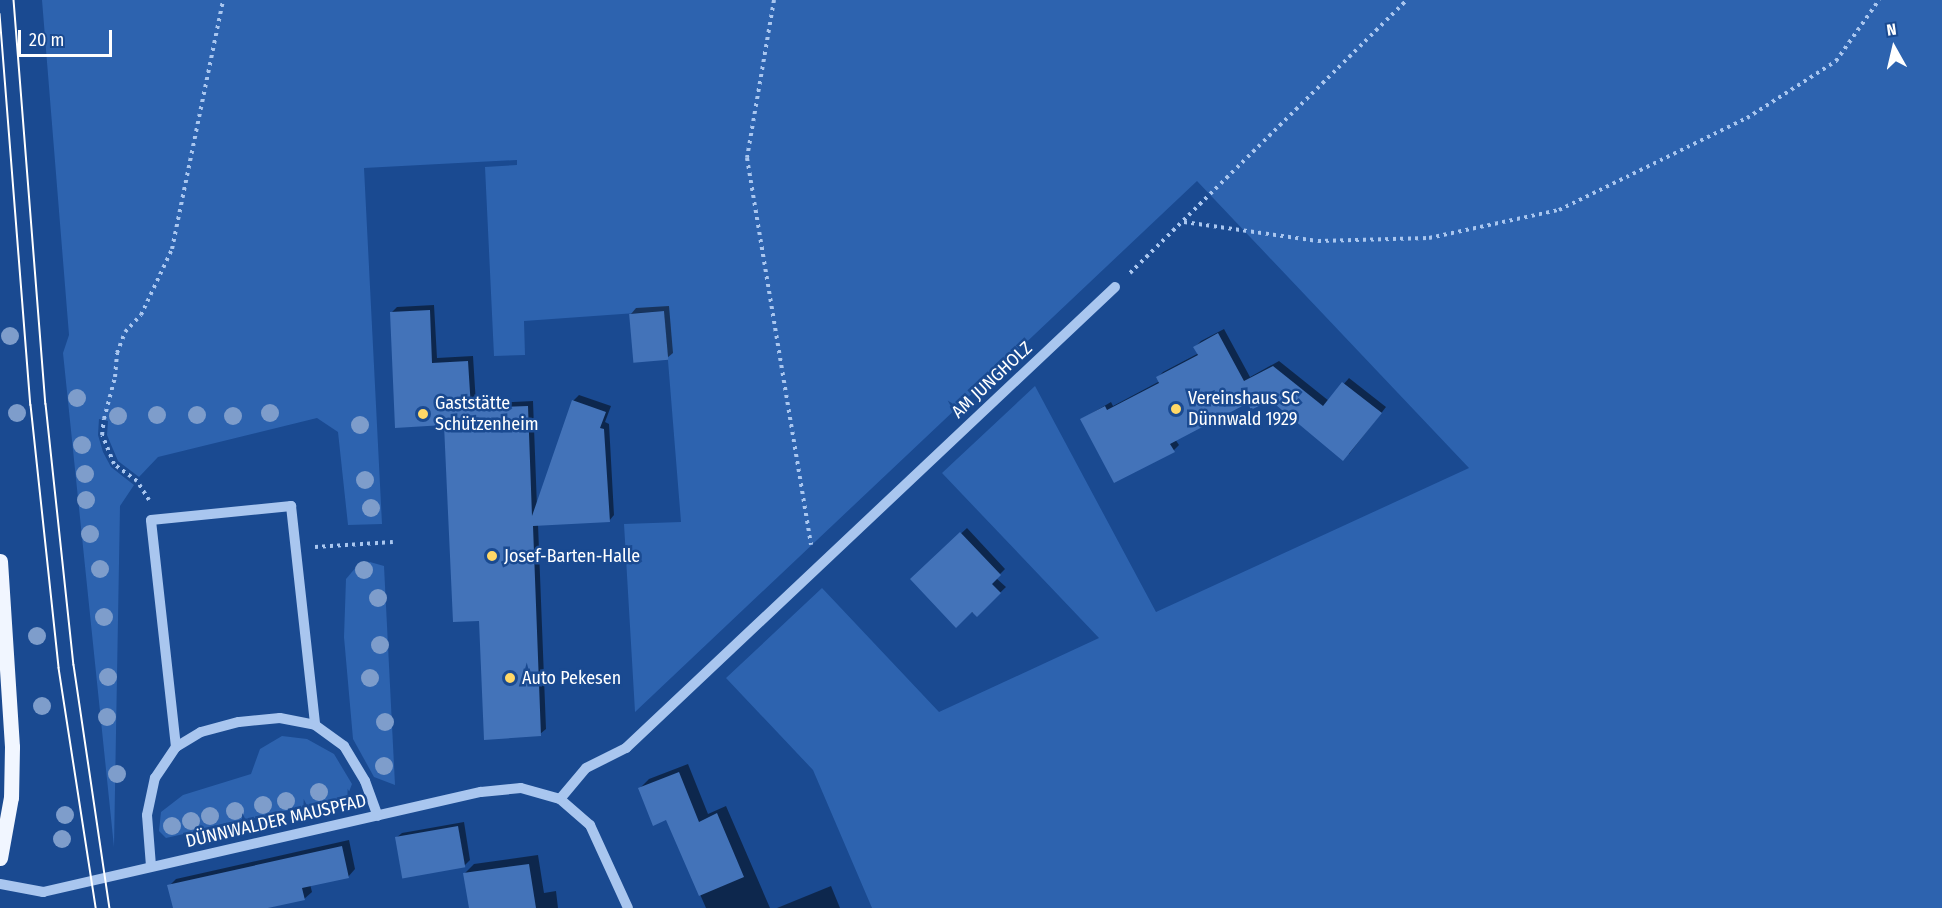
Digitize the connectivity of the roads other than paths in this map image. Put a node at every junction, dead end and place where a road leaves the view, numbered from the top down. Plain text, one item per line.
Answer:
1 (1115, 287) road end
2 (0, 561) edge
3 (315, 725) junction
4 (176, 747) junction
5 (560, 799) junction
6 (378, 816) junction
7 (0, 858) edge
8 (151, 867) junction
9 (0, 884) edge
10 (628, 908) edge

1 - 5 street, AM JUNGHOLZ
2 - 7 main road
3 - 4 street
3 - 4 street
3 - 6 street
4 - 8 street
5 - 6 street, DÜNNWALDER MAUSPFAD
5 - 10 street, DÜNNWALDER MAUSPFAD
6 - 8 street, DÜNNWALDER MAUSPFAD
8 - 9 street, DÜNNWALDER MAUSPFAD

